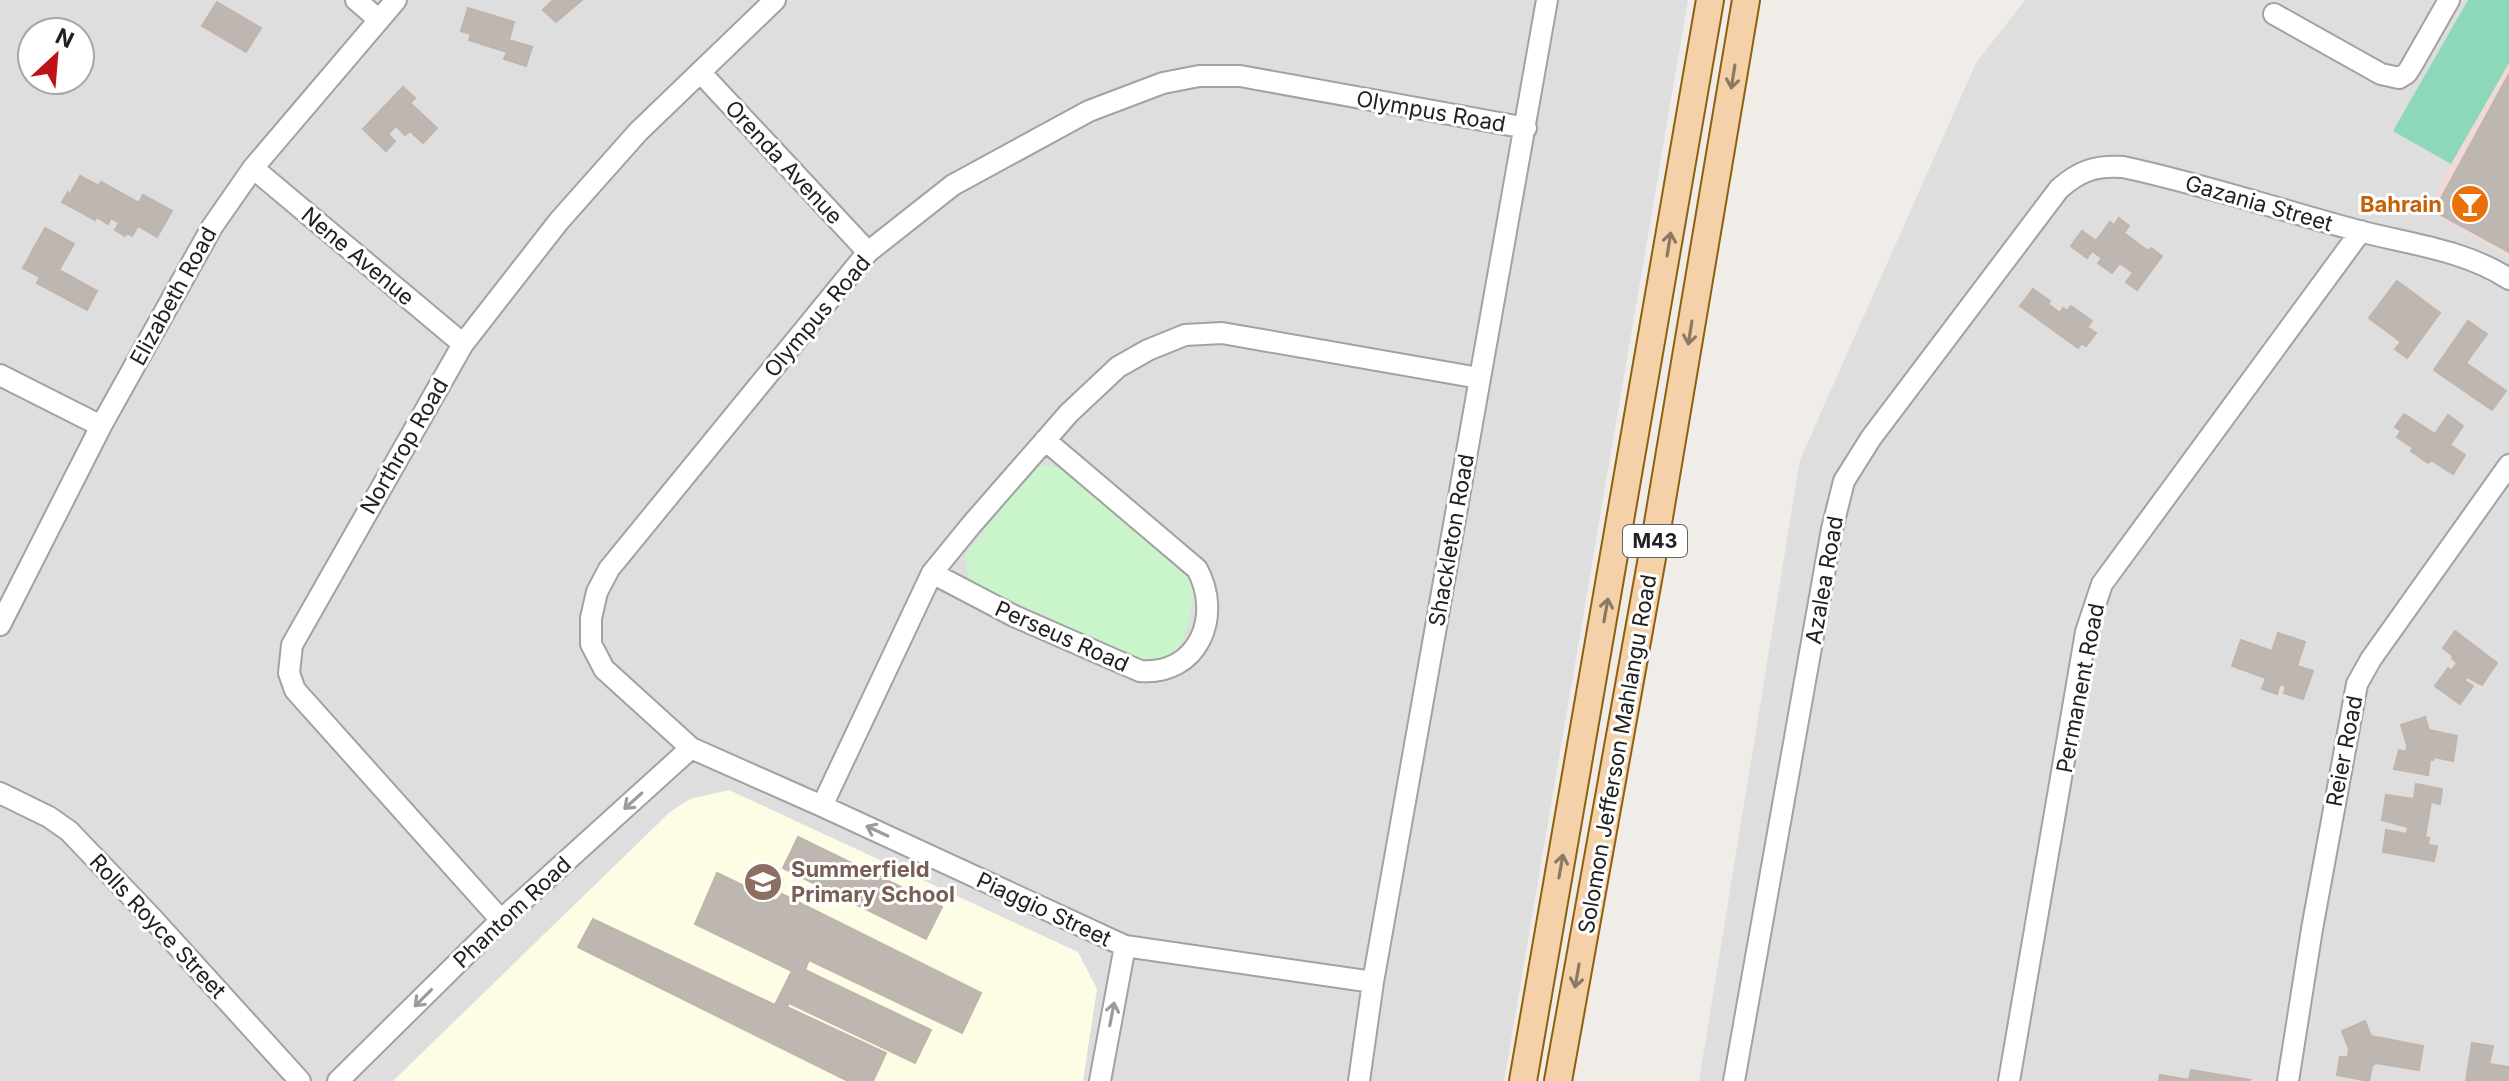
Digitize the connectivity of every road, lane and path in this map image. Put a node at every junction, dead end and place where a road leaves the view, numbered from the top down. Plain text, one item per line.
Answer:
1 (356, 0) edge
2 (396, 0) edge
3 (775, 0) edge
4 (1547, 0) edge
5 (1710, 0) edge
6 (1746, 0) edge
7 (2444, 2) edge
8 (2274, 14) dead end
9 (378, 19) junction
10 (700, 72) junction
11 (1526, 128) junction
12 (2098, 166) joint
13 (253, 168) junction
14 (2361, 231) junction
15 (868, 252) junction
16 (2509, 279) edge
17 (463, 344) junction
18 (0, 375) edge
19 (1479, 378) junction
20 (101, 426) junction
21 (1045, 440) junction
22 (2509, 465) edge
23 (932, 573) junction
24 (0, 625) edge
25 (691, 748) junction
26 (0, 793) edge
27 (822, 806) junction
28 (501, 920) junction
29 (1125, 946) junction
30 (1373, 982) junction
31 (300, 1081) edge
32 (338, 1081) edge
33 (1100, 1081) edge
34 (1359, 1081) edge
35 (1523, 1081) edge
36 (1558, 1081) edge
37 (1734, 1081) edge
38 (2009, 1081) edge
39 (2288, 1081) edge

1 - 9 street
2 - 9 street, Elizabeth Road
3 - 10 street, Northrop Road
4 - 11 street, Shackleton Road
35 -> 5 main road, Solomon Jefferson Mahlangu Road / M43
6 -> 36 main road, Solomon Jefferson Mahlangu Road / M43
7 - 8 street
9 - 13 street, Elizabeth Road
10 - 15 street, Orenda Avenue
10 - 17 street, Northrop Road
11 - 15 street, Olympus Road
11 - 19 street, Shackleton Road
12 - 14 street, Gazania Street
12 - 37 street, Azalea Road
13 - 17 street, Nene Avenue
13 - 20 street, Elizabeth Road
14 - 16 street, Gazania Street
14 - 38 street, Permanent Road
15 - 25 street, Olympus Road
17 - 28 street, Northrop Road
18 - 20 street
19 - 21 street
19 - 30 street, Shackleton Road
20 - 24 street, Elizabeth Road
21 - 23 street
21 - 23 street, Perseus Road
22 - 39 street, Reier Road
23 - 27 street
25 - 27 street, Piaggio Street
25 -> 28 street, Phantom Road
26 - 31 street, Rolls Royce Street
29 -> 27 street, Piaggio Street
28 -> 32 street, Phantom Road
29 - 30 street, Piaggio Street
33 -> 29 street
30 - 34 street, Shackleton Road

